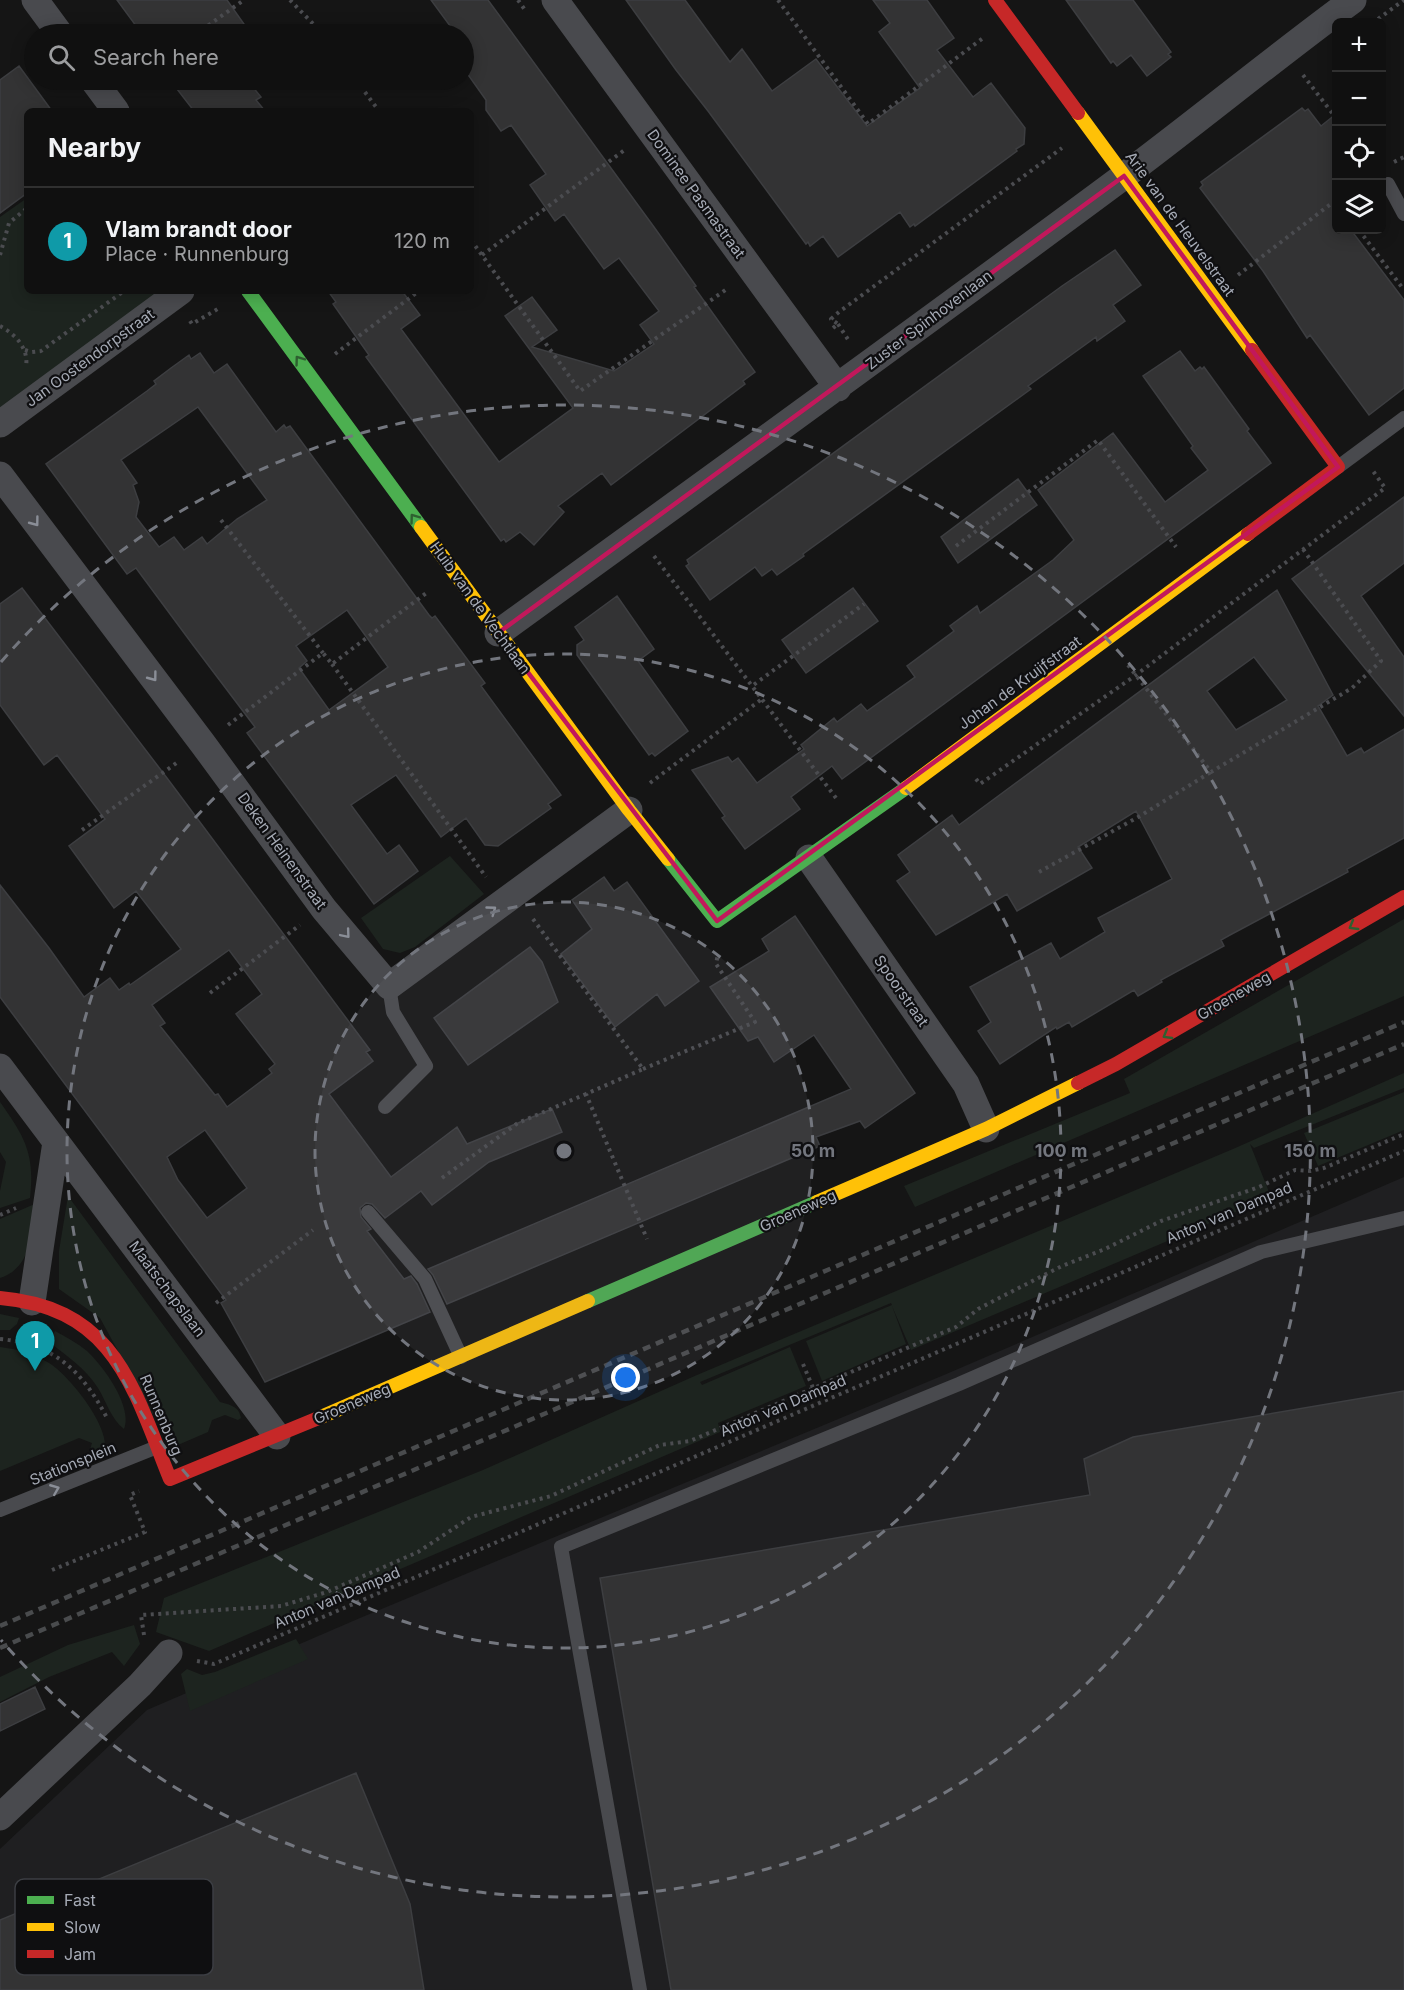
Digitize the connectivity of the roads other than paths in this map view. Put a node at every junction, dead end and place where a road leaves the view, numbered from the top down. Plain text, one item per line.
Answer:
1 (35, 0) edge
2 (555, 0) edge
3 (995, 0) edge
4 (1353, 0) edge
5 (53, 24) edge
6 (100, 90) edge
7 (114, 108) edge
8 (1124, 176) junction
9 (1388, 184) dead end
10 (1404, 214) edge
11 (177, 294) edge
12 (250, 294) edge
13 (838, 388) junction
14 (1404, 418) edge
15 (0, 424) edge
16 (1338, 467) junction
17 (0, 475) edge
18 (498, 633) junction
19 (629, 810) junction
20 (809, 858) junction
21 (1404, 897) edge
22 (717, 921) joint
23 (389, 986) junction
24 (0, 1067) edge
25 (385, 1107) dead end
26 (986, 1129) junction
27 (56, 1142) junction
28 (369, 1212) dead end
29 (1404, 1218) edge
30 (0, 1298) edge
31 (32, 1302) junction
32 (461, 1357) junction
33 (277, 1436) junction
34 (157, 1448) junction
35 (170, 1479) joint
36 (0, 1510) edge
37 (169, 1653) road end
38 (0, 1816) edge
39 (640, 1990) edge

1 - 5 street
2 - 13 street, Dominee Pasmastraat
3 - 8 street, Arie van de Heuvelstraat
4 - 8 street, Zuster Spinhovenlaan
6 - 7 street
8 - 13 street, Zuster Spinhovenlaan
8 - 16 street, Arie van de Heuvelstraat
9 - 10 lane
11 - 15 street, Jan Oostendorpstraat
18 -> 12 street, Huib van de Vechtlaan
13 - 18 street, Zuster Spinhovenlaan
14 - 16 lane
16 - 20 street, Johan de Kruijfstraat
17 -> 23 street, Deken Heinenstraat
18 - 19 street, Huib van de Vechtlaan
19 - 22 street, Huib van de Vechtlaan
23 -> 19 street
20 - 22 street, Johan de Kruijfstraat
20 - 26 street, Spoorstraat
21 -> 26 street, Groeneweg
23 - 25 lane
24 - 27 street, Maatschapslaan
26 - 32 street, Groeneweg
27 - 31 street
27 - 33 street, Maatschapslaan
28 - 32 lane
29 - 39 lane
30 - 31 street, Runnenburg
31 - 34 street, Runnenburg
32 - 33 street, Groeneweg
33 - 35 street, Groeneweg
34 - 35 street, Runnenburg
36 -> 34 lane, Stationsplein
37 - 38 street

